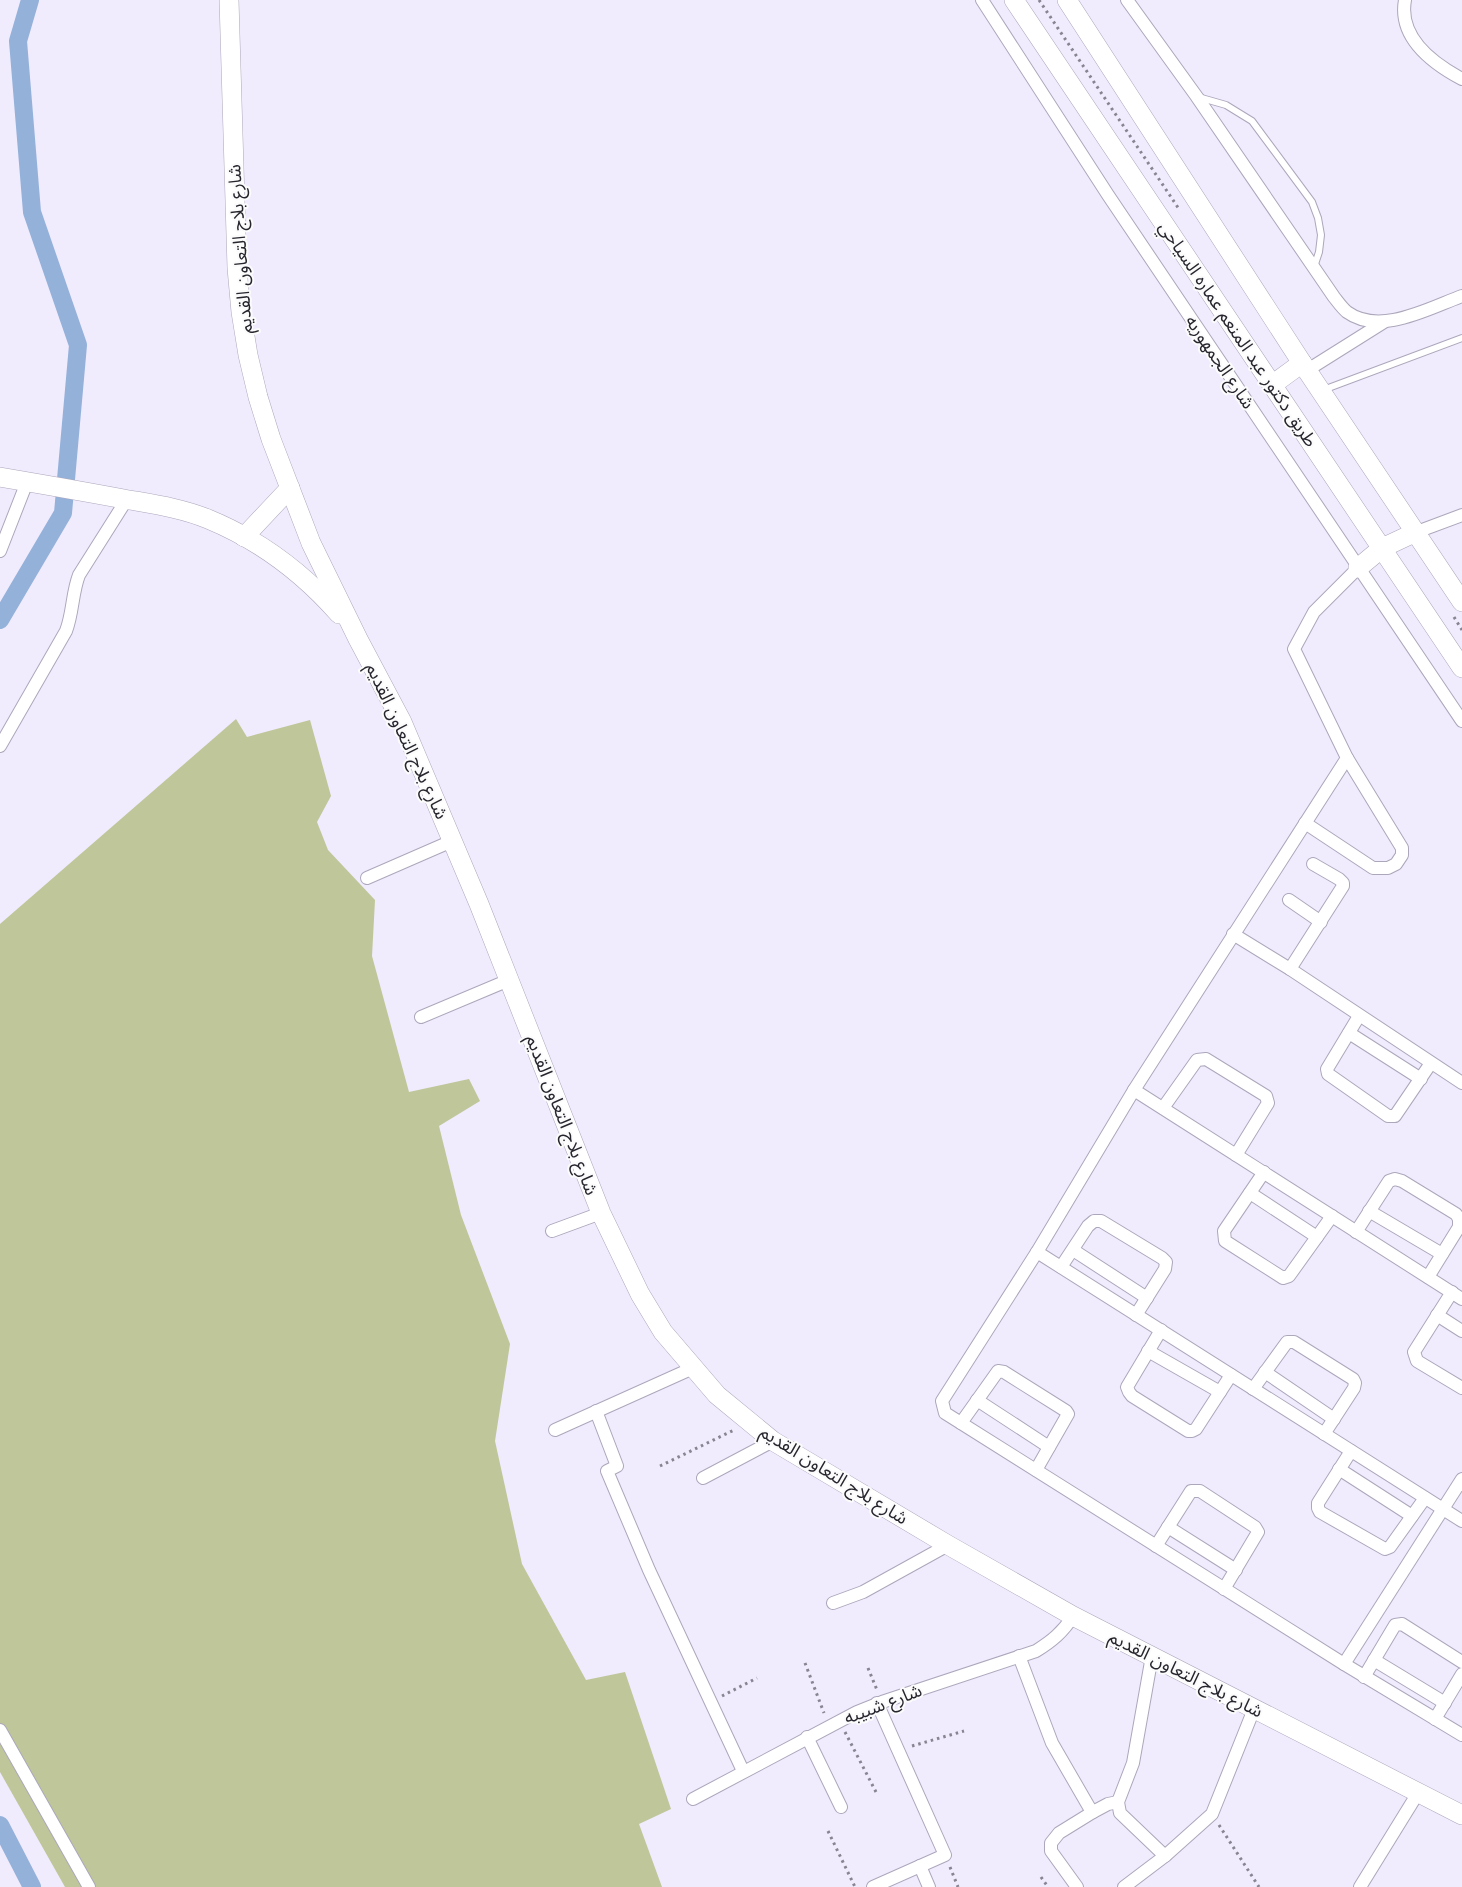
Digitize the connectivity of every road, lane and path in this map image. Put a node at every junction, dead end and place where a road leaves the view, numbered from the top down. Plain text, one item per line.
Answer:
1 (229, 0) edge
2 (982, 0) edge
3 (1014, 0) edge
4 (1067, 0) edge
5 (1127, 0) edge
6 (1406, 0) edge
7 (1462, 79) edge
8 (1197, 97) junction
9 (1314, 268) junction
10 (1462, 296) edge
11 (1384, 322) junction
12 (1462, 338) edge
13 (1304, 367) junction
14 (1272, 385) junction
15 (1320, 391) junction
16 (0, 477) edge
17 (28, 482) junction
18 (290, 488) junction
19 (119, 498) junction
20 (1462, 515) edge
21 (1414, 533) junction
22 (244, 536) junction
23 (1382, 548) junction
24 (0, 551) edge
25 (1358, 568) junction
26 (1462, 602) edge
27 (358, 639) junction
28 (1462, 668) edge
29 (1462, 721) edge
30 (0, 746) edge
31 (1347, 758) junction
32 (1305, 822) junction
33 (452, 841) junction
34 (1313, 864) dead end
35 (367, 878) dead end
36 (1289, 900) dead end
37 (1321, 922) junction
38 (1233, 934) junction
39 (1290, 969) junction
40 (509, 980) junction
41 (1359, 1016) junction
42 (421, 1017) dead end
43 (1349, 1033) junction
44 (1431, 1063) junction
45 (1421, 1078) junction
46 (1462, 1083) edge
47 (1134, 1090) junction
48 (1163, 1108) junction
49 (1236, 1155) junction
50 (1264, 1172) junction
51 (1250, 1193) junction
52 (1369, 1212) junction
53 (601, 1213) junction
54 (1332, 1216) junction
55 (552, 1231) dead end
56 (1356, 1232) junction
57 (1317, 1237) junction
58 (1073, 1250) junction
59 (1036, 1252) junction
60 (1442, 1254) junction
61 (1061, 1267) junction
62 (1428, 1277) junction
63 (1457, 1296) edge
64 (1147, 1298) junction
65 (1136, 1315) junction
66 (1437, 1315) junction
67 (1160, 1330) junction
68 (1462, 1331) edge
69 (1148, 1351) junction
70 (693, 1368) junction
71 (1265, 1372) junction
72 (1231, 1375) junction
73 (1462, 1388) edge
74 (1254, 1389) junction
75 (1220, 1392) junction
76 (977, 1400) junction
77 (596, 1411) junction
78 (1334, 1419) junction
79 (750, 1422) junction
80 (961, 1423) junction
81 (555, 1430) dead end
82 (1324, 1434) junction
83 (772, 1441) junction
84 (1049, 1447) junction
85 (1350, 1451) junction
86 (660, 1466) dead end
87 (1339, 1469) junction
88 (1036, 1470) junction
89 (703, 1478) dead end
90 (1462, 1479) edge
91 (1425, 1498) junction
92 (1443, 1509) junction
93 (1412, 1516) junction
94 (1461, 1519) edge
95 (1168, 1527) junction
96 (948, 1545) junction
97 (1156, 1546) junction
98 (1236, 1570) junction
99 (1224, 1589) junction
100 (833, 1604) dead end
101 (1073, 1616) junction
102 (1019, 1656) junction
103 (1152, 1656) junction
104 (1374, 1660) junction
105 (1462, 1662) edge
106 (805, 1663) dead end
107 (1344, 1664) junction
108 (868, 1668) dead end
109 (1462, 1674) edge
110 (1364, 1677) junction
111 (757, 1678) dead end
112 (710, 1702) junction
113 (880, 1702) junction
114 (1445, 1703) junction
115 (1254, 1709) junction
116 (1436, 1719) junction
117 (834, 1723) junction
118 (0, 1730) edge
119 (964, 1731) dead end
120 (1462, 1735) edge
121 (808, 1737) junction
122 (898, 1750) junction
123 (743, 1771) junction
124 (876, 1792) dead end
125 (1418, 1793) junction
126 (693, 1799) dead end
127 (1118, 1802) junction
128 (841, 1807) dead end
129 (1093, 1812) junction
130 (1212, 1814) junction
131 (1462, 1815) edge
132 (828, 1831) dead end
133 (945, 1855) junction
134 (1165, 1856) junction
135 (920, 1866) junction
136 (1041, 1877) dead end
137 (88, 1887) edge
138 (855, 1887) edge
139 (873, 1887) edge
140 (929, 1887) edge
141 (958, 1887) edge
142 (1048, 1887) edge
143 (1077, 1887) edge
144 (1124, 1887) edge
145 (1259, 1887) edge
146 (1360, 1887) edge

1 - 18 street, شارع بلاج التعاون القديم
2 - 25 street, شارع الجمهوريه
3 - 14 street, طريق دكتور عبد المنعم عماره السياحي
4 - 13 street, طريق دكتور عبد المنعم عماره السياحي
5 - 8 street
6 - 7 street
8 - 9 street
8 - 9 lane
9 - 11 street
10 - 11 street
11 - 13 street
12 - 15 lane
13 - 14 street
13 - 15 street, طريق دكتور عبد المنعم عماره السياحي
14 - 23 street, طريق دكتور عبد المنعم عماره السياحي
15 - 21 street, طريق دكتور عبد المنعم عماره السياحي
16 - 17 street
17 - 19 street
17 - 24 street
18 - 22 street
18 - 27 street, شارع بلاج التعاون القديم
19 - 22 street
19 - 30 street
20 - 21 street
21 - 23 street
21 - 26 street, طريق دكتور عبد المنعم عماره السياحي
22 - 27 street
23 - 25 street
23 - 28 street, طريق دكتور عبد المنعم عماره السياحي
25 - 29 street, شارع الجمهوريه
25 - 31 street
27 - 33 street, شارع بلاج التعاون القديم
31 - 32 street
31 - 32 street
32 - 38 street
33 - 35 street
33 - 40 street, شارع بلاج التعاون القديم
34 - 37 street
36 - 37 street
37 - 39 street
38 - 39 street
38 - 47 street
39 - 41 street
40 - 42 street
40 - 53 street, شارع بلاج التعاون القديم
41 - 43 street
41 - 44 street
43 - 45 street
43 - 45 street
44 - 45 street
44 - 46 street
47 - 48 street
47 - 59 street
48 - 49 street
48 - 49 street
49 - 50 street
50 - 51 street
50 - 54 street
51 - 57 street
51 - 57 street
52 - 56 street
52 - 60 street
52 - 60 street
53 - 55 street
53 - 70 street, شارع بلاج التعاون القديم
54 - 56 street
54 - 57 street
56 - 62 street
58 - 61 street
58 - 64 street
58 - 64 street
59 - 61 street
59 - 80 street
60 - 62 street
61 - 65 street
62 - 63 street
63 - 66 street
64 - 65 street
65 - 67 street
66 - 68 street
66 - 73 street
67 - 69 street
67 - 72 street
69 - 75 street
69 - 75 street
70 - 77 street
70 - 79 street, شارع بلاج التعاون القديم
71 - 74 street
71 - 78 street
71 - 78 street
72 - 74 street
72 - 75 street
74 - 82 street
76 - 80 street
76 - 84 street
76 - 84 street
77 - 81 street
77 - 112 street
78 - 82 street
79 - 83 street, شارع بلاج التعاون القديم
79 - 86 path
80 - 88 street
82 - 85 street
83 - 89 street
83 - 96 street, شارع بلاج التعاون القديم
84 - 88 street
85 - 87 street
85 - 91 street
87 - 93 street
87 - 93 street
88 - 97 street
90 - 92 street
91 - 92 street
91 - 93 street
92 - 94 street
92 - 107 street
95 - 97 street
95 - 98 street
95 - 98 street
96 - 100 street
96 - 101 street, شارع بلاج التعاون القديم
97 - 99 street
98 - 99 street
99 - 107 street
101 - 102 street, شارع شبيبه
101 - 103 street, شارع بلاج التعاون القديم
102 - 113 street, شارع شبيبه
102 - 129 street
103 - 115 street, شارع بلاج التعاون القديم
103 - 127 street
104 - 105 street
104 - 110 street
104 - 114 street
106 - 117 path
107 - 110 street
108 - 113 path
109 - 114 street
110 - 116 street
111 - 112 path
112 - 123 street
113 - 117 street, شارع شبيبه
113 - 122 street
114 - 116 street
115 - 125 street, شارع بلاج التعاون القديم
115 - 130 street
116 - 120 street
117 - 121 street, شارع شبيبه
117 - 124 path
118 - 137 street
119 - 122 path
121 - 123 street, شارع شبيبه
121 - 128 street
122 - 133 street
123 - 126 street, شارع شبيبه
125 - 131 street, شارع بلاج التعاون القديم
125 - 146 street
127 - 129 street
127 - 134 street
129 - 143 street
130 - 134 street
130 - 145 path
132 - 138 path
133 - 135 street
133 - 141 path
134 - 144 street
135 - 139 street
135 - 140 street
136 - 142 path

